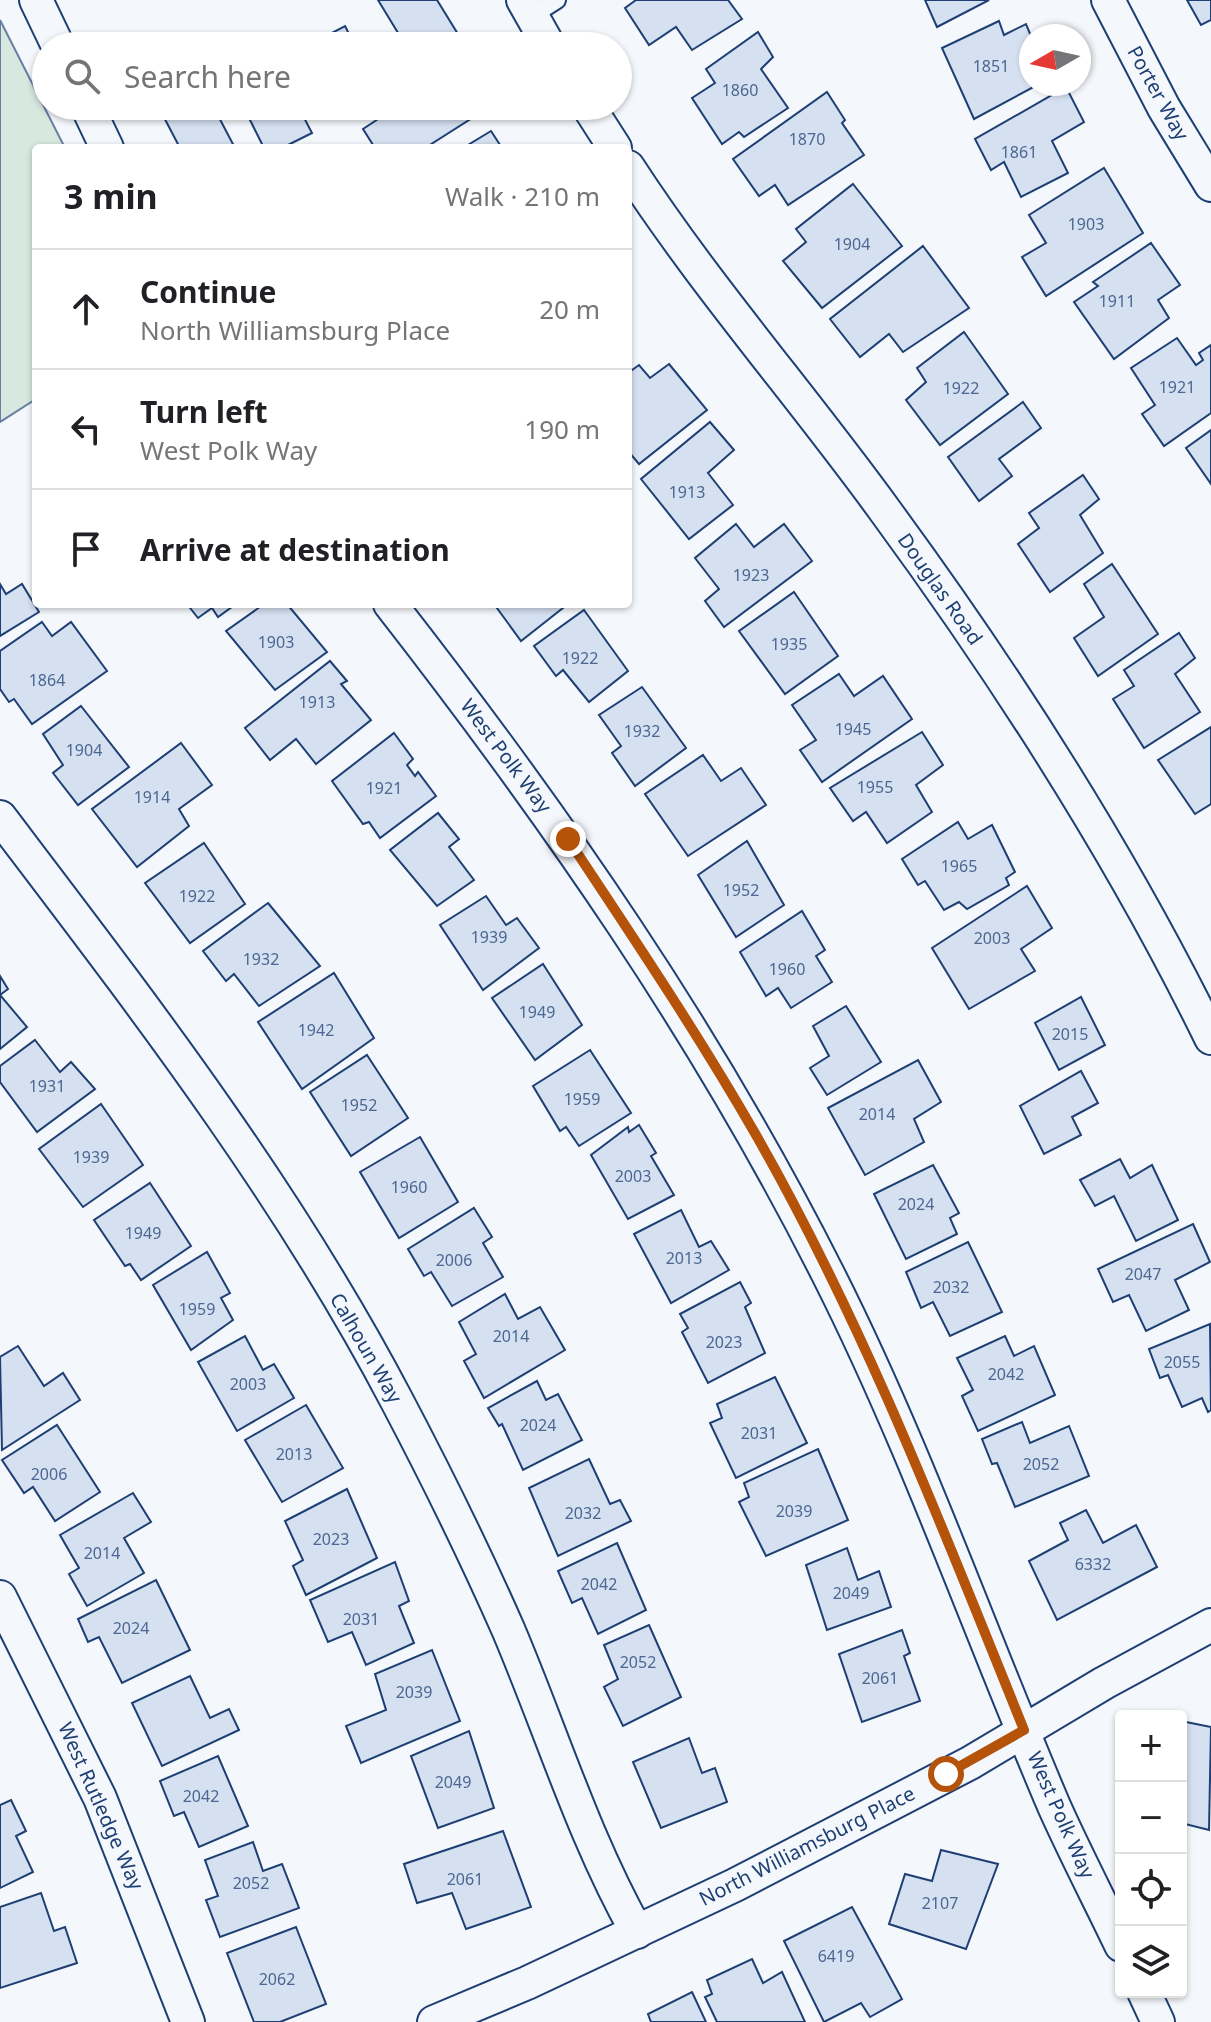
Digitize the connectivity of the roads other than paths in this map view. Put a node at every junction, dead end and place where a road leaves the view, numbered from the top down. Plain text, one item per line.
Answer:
1 (36, 0) edge
2 (1108, 0) edge
3 (537, 5) edge
4 (51, 32) edge
5 (545, 32) edge
6 (94, 120) edge
7 (597, 120) edge
8 (105, 144) edge
9 (612, 144) edge
10 (632, 172) edge
11 (1211, 185) edge
12 (393, 608) edge
13 (0, 817) edge
14 (1211, 1038) edge
15 (0, 1597) edge
16 (1211, 1625) edge
17 (1024, 1730) junction
18 (637, 1932) junction
19 (1115, 1933) edge
20 (1147, 1998) edge
21 (188, 2022) edge
22 (434, 2022) edge
23 (1158, 2022) edge

1 - 4 street
2 - 11 street, Porter Way
3 - 5 street
6 - 8 street
7 - 9 street
10 - 14 street, Douglas Road
12 - 17 street, West Polk Way
13 - 18 street, Calhoun Way
15 - 21 street, West Rutledge Way
16 - 17 street, North Williamsburg Place
17 - 18 street, North Williamsburg Place
17 - 19 street, West Polk Way
18 - 22 street, North Williamsburg Place
20 - 23 street

